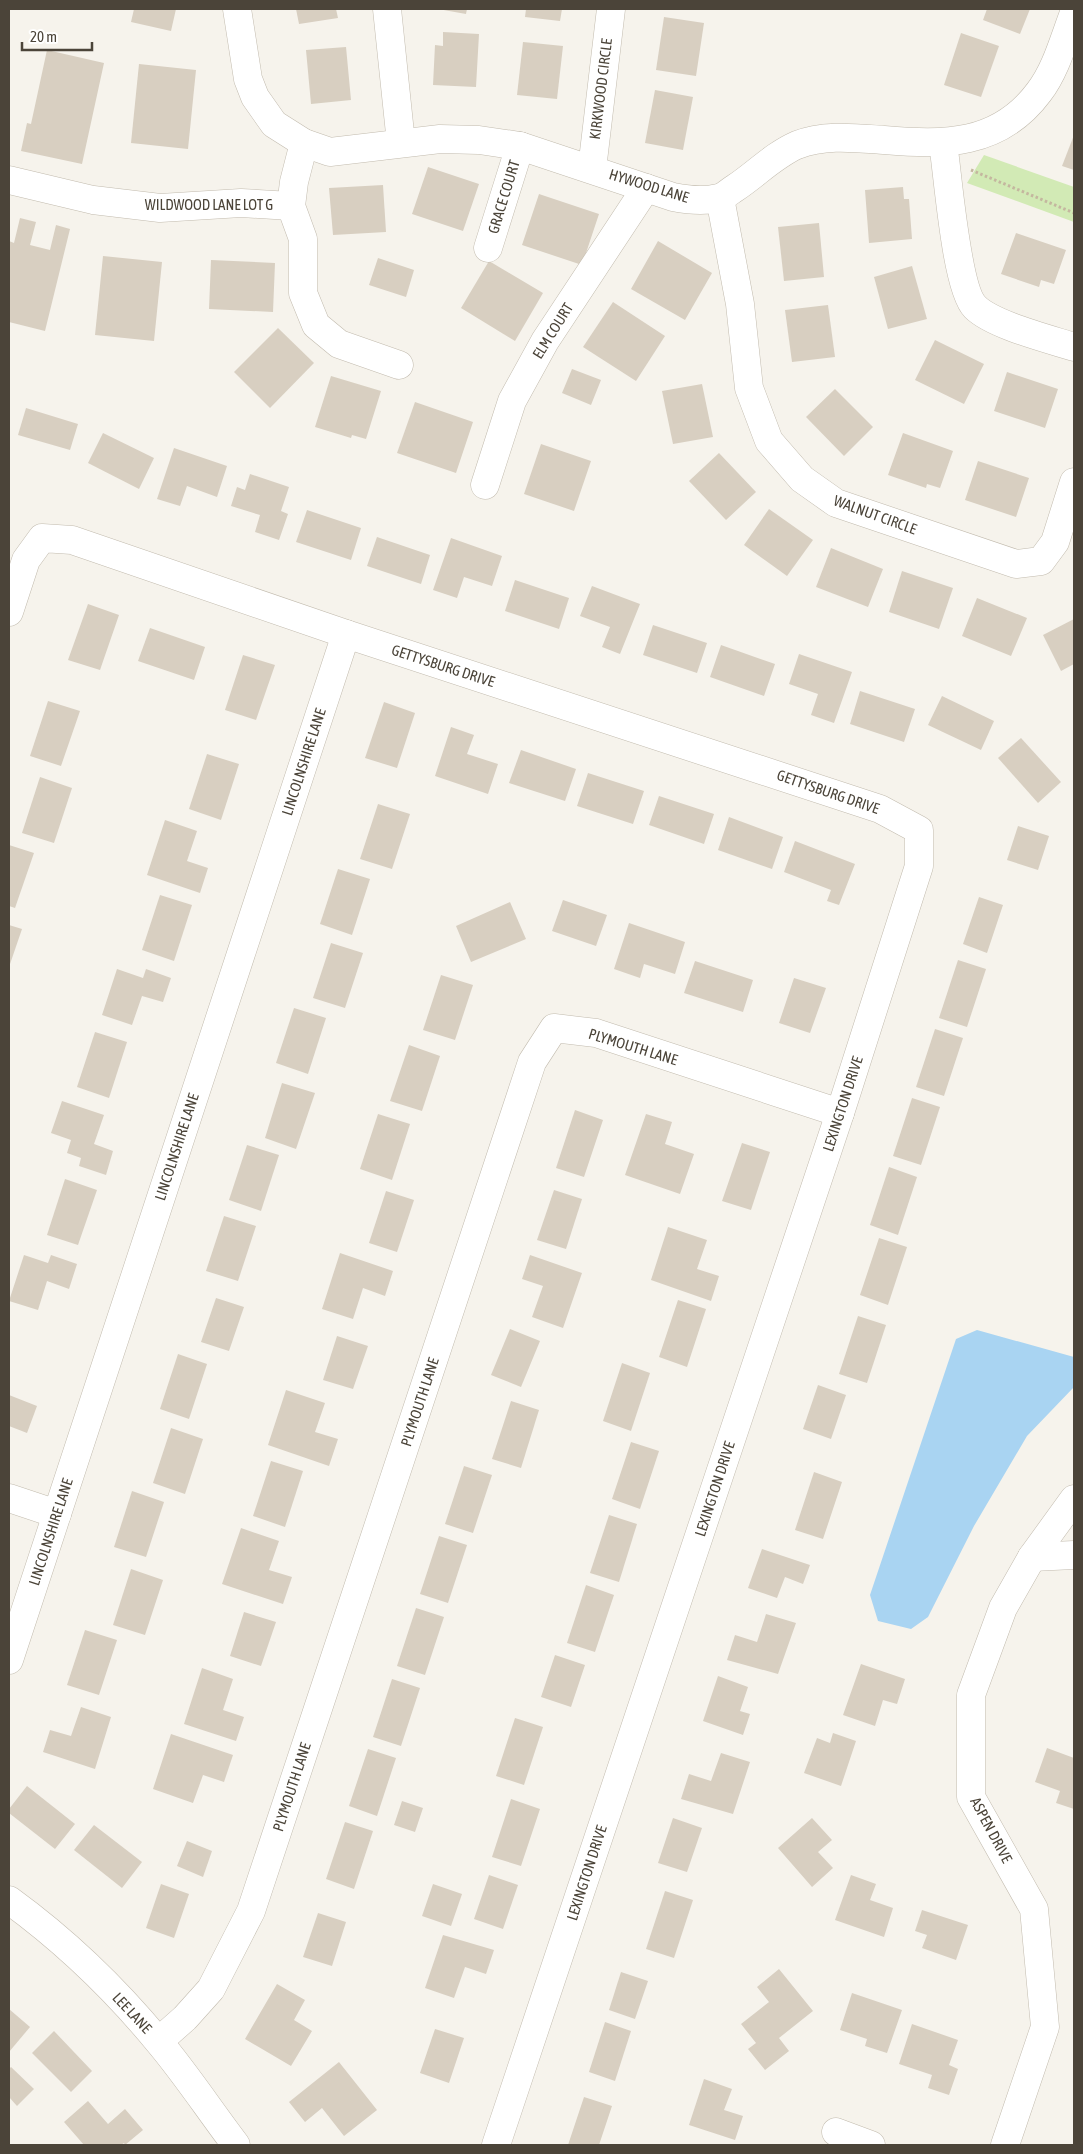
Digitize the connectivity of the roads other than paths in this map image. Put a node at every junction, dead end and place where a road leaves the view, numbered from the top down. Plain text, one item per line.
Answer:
1 (237, 9) edge
2 (387, 9) edge
3 (611, 9) edge
4 (1074, 13) edge
5 (304, 143) junction
6 (401, 143) junction
7 (943, 143) junction
8 (520, 146) junction
9 (592, 169) junction
10 (9, 180) edge
11 (646, 188) junction
12 (720, 198) junction
13 (292, 206) junction
14 (488, 248) dead end
15 (1074, 348) edge
16 (399, 365) dead end
17 (1074, 482) edge
18 (485, 485) dead end
19 (9, 612) edge
20 (346, 634) junction
21 (919, 830) joint
22 (840, 1113) junction
23 (9, 1498) edge
24 (1074, 1498) edge
25 (57, 1514) junction
26 (1074, 1556) edge
27 (1032, 1557) junction
28 (9, 1660) edge
29 (9, 1900) edge
30 (159, 2041) junction
31 (836, 2132) dead end
32 (236, 2145) edge
33 (496, 2145) edge
34 (871, 2145) edge
35 (1005, 2145) edge

1 - 5 street, HYWOOD LANE
2 - 6 street
3 - 9 street, KIRKWOOD CIRCLE
4 - 7 street, HYWOOD LANE
5 - 6 street, HYWOOD LANE
5 - 13 street
6 - 8 street, HYWOOD LANE
7 - 12 street, HYWOOD LANE
7 - 15 street
8 - 9 street, HYWOOD LANE
8 - 14 street, GRACE COURT
9 - 11 street, HYWOOD LANE
10 - 13 street, WILDWOOD LANE LOT G
11 - 12 street, HYWOOD LANE
11 - 18 street, ELM COURT
12 - 17 street, WALNUT CIRCLE
13 - 16 street
19 - 20 street, GETTYSBURG DRIVE
20 - 21 street, GETTYSBURG DRIVE
20 - 25 street, LINCOLNSHIRE LANE
21 - 22 street, LEXINGTON DRIVE
22 - 30 street, PLYMOUTH LANE
22 - 33 street, LEXINGTON DRIVE
23 - 25 street
24 - 27 street, ASPEN DRIVE
25 - 28 street, LINCOLNSHIRE LANE
26 - 27 street
27 - 35 street, ASPEN DRIVE
29 - 30 street, LEE LANE
30 - 32 street, LEE LANE
31 - 34 street

